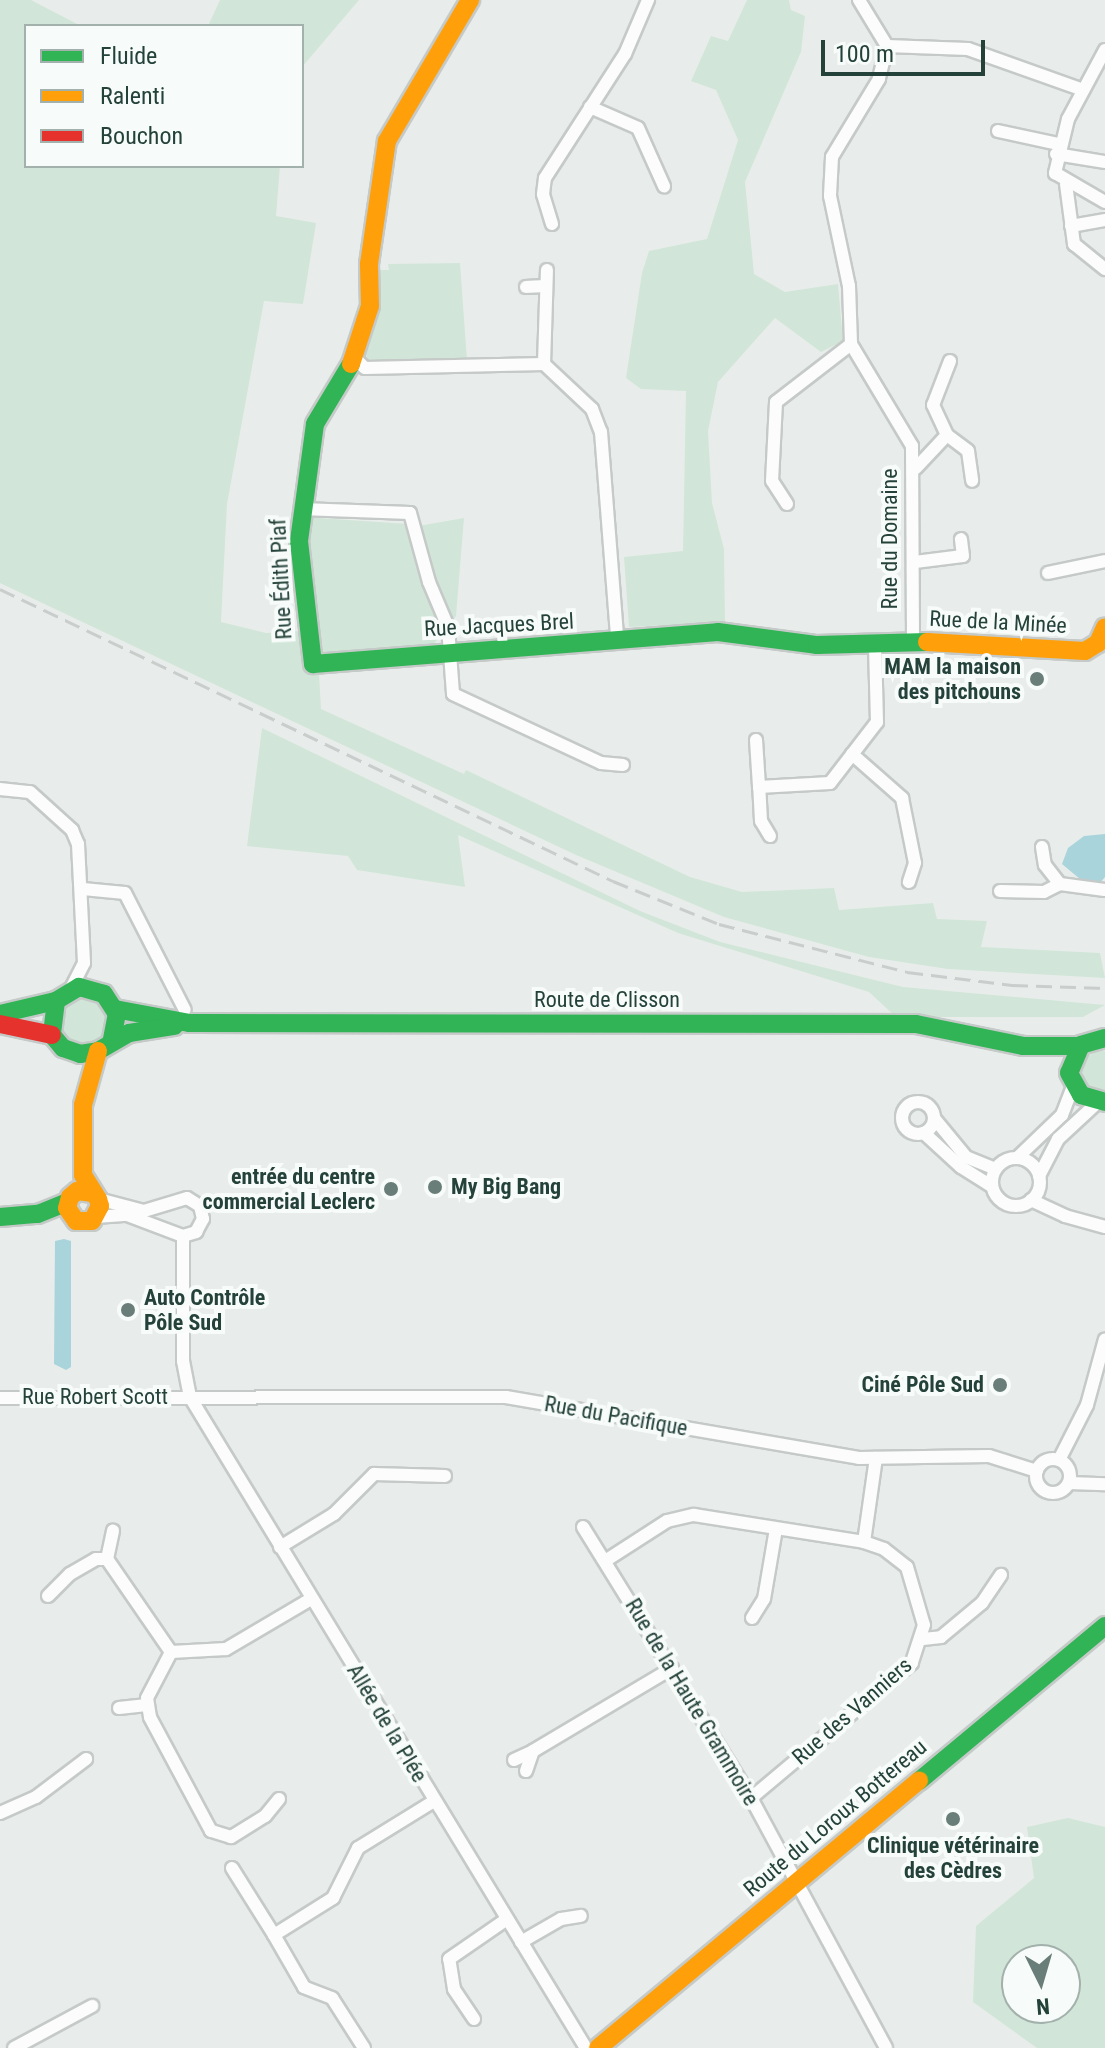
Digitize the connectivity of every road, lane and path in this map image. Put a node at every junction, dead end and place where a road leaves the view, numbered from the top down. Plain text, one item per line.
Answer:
1 (470, 0) edge
2 (648, 0) edge
3 (859, 0) edge
4 (887, 46) junction
5 (1105, 50) edge
6 (1105, 83) edge
7 (1087, 85) junction
8 (590, 107) junction
9 (998, 131) dead end
10 (1057, 149) junction
11 (1105, 162) edge
12 (1066, 184) junction
13 (664, 186) dead end
14 (1105, 202) edge
15 (1105, 220) edge
16 (552, 224) dead end
17 (1071, 226) junction
18 (1105, 269) edge
19 (547, 270) dead end
20 (544, 286) junction
21 (526, 287) dead end
22 (851, 344) junction
23 (355, 358) junction
24 (950, 361) dead end
25 (544, 364) junction
26 (947, 435) junction
27 (916, 468) junction
28 (972, 481) dead end
29 (787, 504) dead end
30 (301, 509) junction
31 (961, 539) dead end
32 (1105, 561) edge
33 (915, 562) junction
34 (1048, 573) dead end
35 (1105, 627) edge
36 (685, 633) joint
37 (617, 637) junction
38 (913, 641) junction
39 (875, 643) junction
40 (450, 650) junction
41 (313, 664) joint
42 (756, 740) dead end
43 (852, 754) junction
44 (623, 765) dead end
45 (759, 787) junction
46 (0, 789) edge
47 (770, 836) dead end
48 (1042, 847) dead end
49 (909, 882) dead end
50 (1060, 884) junction
51 (83, 889) junction
52 (1105, 890) edge
53 (1000, 891) dead end
54 (84, 963) junction
55 (96, 989) junction
56 (63, 995) junction
57 (115, 1009) junction
58 (0, 1014) edge
59 (187, 1017) junction
60 (0, 1024) edge
61 (52, 1035) junction
62 (1105, 1038) edge
63 (105, 1045) junction
64 (1023, 1046) junction
65 (1080, 1046) junction
66 (71, 1052) junction
67 (1071, 1080) junction
68 (1101, 1102) edge
69 (83, 1105) junction
70 (934, 1118) junction
71 (924, 1133) junction
72 (1017, 1158) junction
73 (996, 1169) junction
74 (1039, 1176) junction
75 (992, 1186) junction
76 (93, 1197) junction
77 (1031, 1200) junction
78 (169, 1205) junction
79 (64, 1206) junction
80 (0, 1217) edge
81 (168, 1227) junction
82 (1105, 1227) edge
83 (183, 1236) junction
84 (1105, 1339) edge
85 (190, 1397) junction
86 (0, 1398) edge
87 (876, 1458) junction
88 (1059, 1460) junction
89 (1037, 1471) junction
90 (445, 1476) dead end
91 (1069, 1483) junction
92 (1105, 1484) edge
93 (583, 1527) dead end
94 (776, 1529) junction
95 (113, 1531) dead end
96 (864, 1542) junction
97 (280, 1547) junction
98 (107, 1559) junction
99 (605, 1561) junction
100 (1001, 1575) dead end
101 (48, 1596) dead end
102 (311, 1599) junction
103 (752, 1618) dead end
104 (1105, 1626) edge
105 (923, 1639) junction
106 (171, 1652) junction
107 (672, 1668) junction
108 (147, 1705) junction
109 (119, 1708) dead end
110 (533, 1751) junction
111 (86, 1759) dead end
112 (514, 1760) dead end
113 (526, 1771) dead end
114 (751, 1798) junction
115 (279, 1799) dead end
116 (434, 1801) junction
117 (0, 1813) edge
118 (232, 1868) dead end
119 (798, 1880) junction
120 (581, 1916) dead end
121 (507, 1919) junction
122 (274, 1935) junction
123 (521, 1942) junction
124 (92, 2006) dead end
125 (474, 2019) dead end
126 (14, 2048) edge
127 (364, 2048) edge
128 (586, 2048) edge
129 (598, 2048) edge
130 (886, 2048) edge

1 - 23 main road, Rue Édith Piaf
2 - 8 street
3 - 4 street
4 - 7 street
4 - 22 street
5 - 7 street
6 - 7 street
7 - 10 street
8 - 13 street
8 - 16 street
9 - 10 street
10 - 11 street
10 - 12 street
12 - 14 street
12 - 17 street
15 - 17 street
17 - 18 street
19 - 20 street
20 - 21 street
20 - 25 street
22 - 27 street, Rue du Domaine
22 - 29 street
23 - 25 street
23 - 30 main road, Rue Édith Piaf
24 - 26 street
25 - 37 street
26 - 27 street
26 - 28 street
27 - 33 street, Rue du Domaine
30 - 40 street
30 - 41 main road, Rue Édith Piaf
31 - 33 street
32 - 34 street
33 - 38 street, Rue du Domaine
35 - 38 main road, Rue de la Minée
36 - 37 main road, Rue Jacques Brel
36 - 39 main road, Rue de la Minée
37 - 40 main road, Rue Jacques Brel
38 - 39 main road, Rue de la Minée
39 - 43 street
40 - 41 main road, Rue Jacques Brel
40 - 44 street
42 - 45 street
43 - 45 street
43 - 49 street
45 - 47 street
46 - 51 street
48 - 50 street
50 - 52 street
50 - 53 street
51 - 54 street
51 - 59 street
54 - 55 street
54 - 56 street
55 - 56 main road
55 - 57 main road
56 - 58 main road
56 - 61 main road
57 - 59 main road, Route de Clisson
57 - 63 main road
59 - 63 main road, Route de Clisson
59 - 64 main road, Route de Clisson
60 - 61 main road
61 - 66 main road
62 - 65 main road, Route de Clisson
63 - 66 main road, Route de Clisson
63 - 69 main road
64 - 65 main road, Route de Clisson
64 - 67 main road, Route de Clisson
65 - 67 main road
66 - 69 main road
67 - 68 main road, Route de Clisson
67 - 72 street
68 - 74 street
69 - 76 main road
70 - 71 street
70 - 71 street
70 - 73 street
71 - 75 street
72 - 73 street
72 - 74 street
73 - 75 street
74 - 77 street
75 - 77 street
76 - 78 street
76 - 79 main road
76 - 79 main road
76 - 81 street
77 - 82 street
78 - 81 street
78 - 83 street
79 - 80 main road
81 - 83 street
83 - 85 street
84 - 88 street
85 - 86 street, Rue Robert Scott
85 - 87 street, Rue du Pacifique
85 - 97 street, Allée de la Plée
87 - 89 street, Rue du Pacifique
87 - 96 street
88 - 89 street
88 - 91 street
89 - 91 street
90 - 97 street
91 - 92 street
93 - 99 street, Rue de la Haute Grammoire
94 - 96 street, Rue des Vanniers
94 - 99 street, Rue des Vanniers
94 - 103 street
95 - 98 street
96 - 105 street, Rue des Vanniers
97 - 102 street, Allée de la Plée
98 - 101 street
98 - 106 street
99 - 107 street, Rue de la Haute Grammoire
100 - 105 street
102 - 106 street
102 - 116 street, Allée de la Plée
104 - 119 main road, Route du Loroux Bottereau
105 - 114 street, Rue des Vanniers
106 - 108 street
107 - 110 street
107 - 114 street, Rue de la Haute Grammoire
108 - 109 street
108 - 115 street
110 - 112 street
110 - 113 street
111 - 117 street
114 - 119 street, Rue de la Haute Grammoire
116 - 121 street, Allée de la Plée
116 - 122 street
118 - 122 street
119 - 129 main road, Route du Loroux Bottereau
119 - 130 street, Rue de la Haute Grammoire
120 - 123 street
121 - 123 street, Allée de la Plée
121 - 125 street
122 - 127 street
123 - 128 street, Allée de la Plée
124 - 126 street

